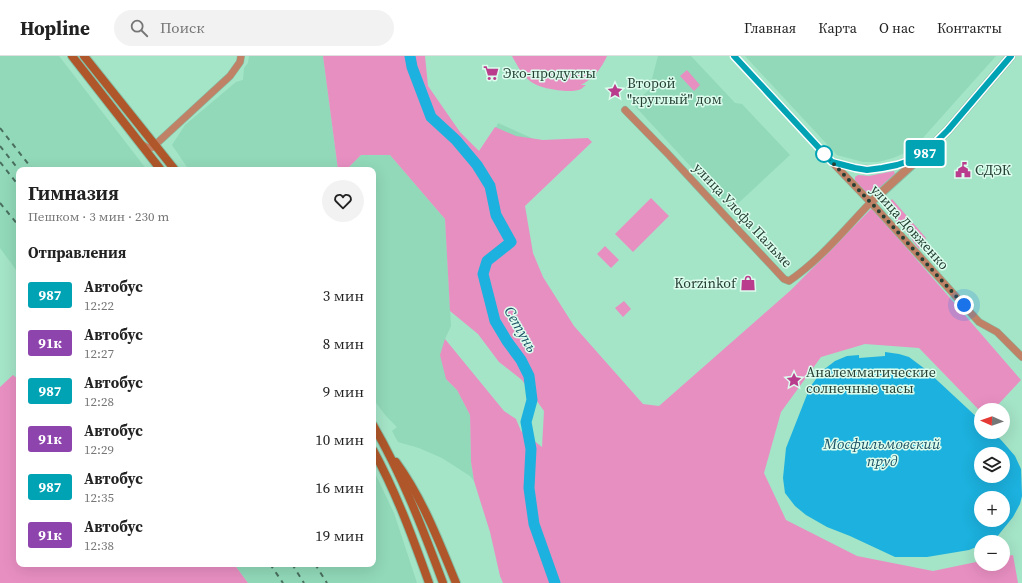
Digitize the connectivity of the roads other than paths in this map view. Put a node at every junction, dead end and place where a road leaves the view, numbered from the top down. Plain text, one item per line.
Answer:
1 (72, 56) edge
2 (84, 56) edge
3 (241, 56) edge
4 (734, 56) edge
5 (1011, 56) edge
6 (625, 110) dead end
7 (139, 142) junction
8 (155, 145) junction
9 (925, 153) junction
10 (832, 162) junction
11 (159, 167) edge
12 (173, 167) edge
13 (871, 202) junction
14 (1022, 357) edge
15 (376, 431) edge
16 (382, 442) junction
17 (376, 456) edge
18 (415, 548) junction
19 (424, 583) edge
20 (429, 583) edge
21 (443, 583) edge
22 (456, 583) edge

1 - 7 main road
2 - 8 main road
3 - 8 street
4 - 10 street, улица Довженко
5 - 9 street, улица Улофа Пальме
6 - 13 street, улица Улофа Пальме
7 - 8 street
7 - 11 main road
8 - 12 main road
9 - 10 street
9 - 13 street, улица Улофа Пальме
10 - 13 street, улица Довженко
13 - 14 street, улица Довженко
15 - 16 main road
16 - 21 main road
16 - 22 main road
17 - 18 main road
18 - 19 main road
18 - 20 main road

